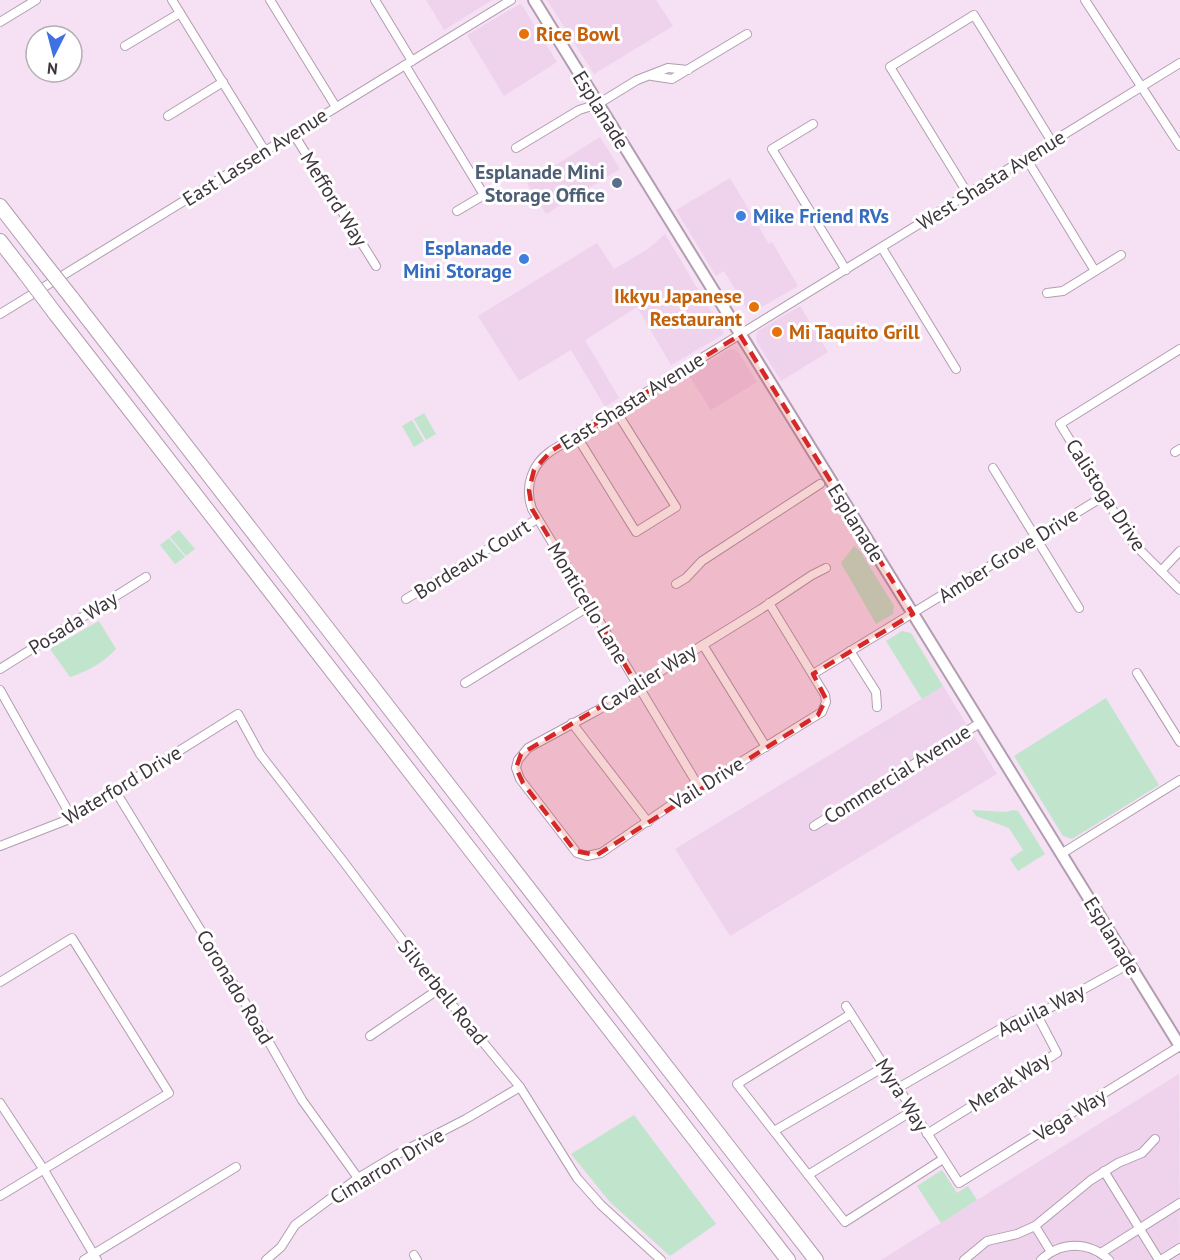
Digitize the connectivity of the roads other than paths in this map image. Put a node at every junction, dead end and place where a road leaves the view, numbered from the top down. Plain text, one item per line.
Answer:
1 (36, 0) edge
2 (172, 0) edge
3 (270, 0) edge
4 (375, 0) edge
5 (511, 0) edge
6 (534, 0) edge
7 (1085, 0) edge
8 (180, 13) junction
9 (0, 22) edge
10 (747, 34) dead end
11 (125, 46) dead end
12 (408, 63) junction
13 (1180, 63) edge
14 (669, 69) junction
15 (688, 70) junction
16 (650, 76) junction
17 (670, 79) junction
18 (223, 82) junction
19 (1142, 87) junction
20 (598, 104) junction
21 (336, 107) junction
22 (168, 116) dead end
23 (813, 124) dead end
24 (293, 134) junction
25 (1052, 142) junction
26 (1180, 146) edge
27 (516, 148) dead end
28 (265, 151) junction
29 (1026, 158) junction
30 (968, 194) junction
31 (0, 206) edge
32 (457, 211) dead end
33 (0, 241) edge
34 (882, 248) junction
35 (1121, 255) dead end
36 (376, 266) dead end
37 (846, 270) junction
38 (1095, 271) junction
39 (1047, 293) dead end
40 (0, 314) edge
41 (740, 335) junction
42 (1180, 349) edge
43 (956, 369) dead end
44 (616, 411) junction
45 (576, 435) junction
46 (993, 468) dead end
47 (531, 476) joint
48 (820, 484) dead end
49 (1104, 496) junction
50 (537, 519) junction
51 (1036, 538) junction
52 (1180, 550) edge
53 (826, 568) dead end
54 (1161, 571) junction
55 (146, 577) dead end
56 (676, 584) dead end
57 (1180, 590) edge
58 (406, 599) dead end
59 (770, 603) junction
60 (591, 605) junction
61 (1079, 608) dead end
62 (913, 614) junction
63 (703, 645) junction
64 (850, 651) junction
65 (0, 669) edge
66 (1137, 673) dead end
67 (813, 674) junction
68 (465, 683) dead end
69 (637, 686) junction
70 (0, 690) edge
71 (877, 707) dead end
72 (238, 714) joint
73 (572, 723) junction
74 (980, 723) junction
75 (1180, 742) edge
76 (766, 747) junction
77 (1180, 780) edge
78 (699, 788) junction
79 (116, 792) junction
80 (72, 818) junction
81 (648, 822) junction
82 (814, 826) dead end
83 (0, 846) edge
84 (1061, 854) junction
85 (587, 856) joint
86 (1129, 964) junction
87 (0, 982) edge
88 (439, 989) junction
89 (846, 1006) dead end
90 (851, 1014) junction
91 (1037, 1016) junction
92 (370, 1036) dead end
93 (1180, 1046) edge
94 (884, 1067) junction
95 (520, 1087) junction
96 (898, 1088) junction
97 (0, 1103) edge
98 (912, 1111) junction
99 (774, 1131) junction
100 (927, 1134) junction
101 (1155, 1139) dead end
102 (943, 1159) junction
103 (236, 1167) dead end
104 (44, 1170) junction
105 (1104, 1171) junction
106 (808, 1175) junction
107 (358, 1178) junction
108 (959, 1183) joint
109 (0, 1196) edge
110 (1180, 1203) edge
111 (1035, 1226) junction
112 (1139, 1228) junction
113 (802, 1242) junction
114 (1180, 1248) edge
115 (1051, 1252) junction
116 (1101, 1253) junction
117 (95, 1257) edge
118 (84, 1260) edge
119 (266, 1260) edge
120 (661, 1260) edge
121 (788, 1260) edge
122 (816, 1260) edge
123 (824, 1260) edge
124 (964, 1260) edge
125 (1041, 1260) edge
126 (1109, 1260) edge
127 (1160, 1260) edge

1 - 9 street
2 - 8 street
3 - 21 street
4 - 12 street
5 - 12 street, East Lassen Avenue
6 - 20 main road, Esplanade
7 - 19 street
8 - 11 street
8 - 18 street
10 - 15 street
12 - 21 street, East Lassen Avenue
12 - 32 street
13 - 19 street, West Shasta Avenue
14 - 15 street
14 - 16 street
14 - 17 street
15 - 17 street
16 - 17 street
16 - 20 street
18 - 22 street
18 - 28 street
19 - 25 street, West Shasta Avenue
19 - 26 street
20 - 27 street
20 - 41 main road, Esplanade
21 - 24 street, East Lassen Avenue
23 - 37 street
24 - 28 street, East Lassen Avenue
24 - 36 street, Mefford Way
25 - 29 street, West Shasta Avenue
25 - 30 street
28 - 40 street, East Lassen Avenue
29 - 30 street, West Shasta Avenue
29 - 38 street
30 - 34 street, West Shasta Avenue
31 - 113 highway, bridge
33 - 121 highway, bridge
34 - 37 street, West Shasta Avenue
34 - 43 street
35 - 38 street
37 - 41 street, West Shasta Avenue
38 - 39 street
41 - 44 street, East Shasta Avenue
41 - 62 main road, Esplanade
42 - 49 street, Calistoga Drive
44 - 45 street, East Shasta Avenue
44 - 45 street
45 - 47 street, East Shasta Avenue
46 - 51 street
47 - 50 street, Monticello Lane
48 - 56 street
49 - 51 street, Amber Grove Drive
49 - 54 street, Calistoga Drive
50 - 58 street, Bordeaux Court
50 - 60 street, Monticello Lane
51 - 61 street
51 - 62 street, Amber Grove Drive
52 - 54 street
53 - 59 street, Cavalier Way
54 - 57 street, Calistoga Drive
55 - 65 street, Posada Way
59 - 63 street, Cavalier Way
59 - 67 street
60 - 68 street
60 - 69 street, Monticello Lane
62 - 64 street, Amber Grove Drive
62 - 74 main road, Esplanade
63 - 69 street, Cavalier Way
63 - 76 street
64 - 67 street, Amber Grove Drive
64 - 71 street
66 - 75 street
67 - 76 street, Vail Drive
69 - 73 street, Cavalier Way
69 - 78 street, Monticello Lane
70 - 80 street
72 - 79 street, Waterford Drive
72 - 88 street, Silverbell Road
73 - 81 street
73 - 85 street, Cavalier Way
74 - 82 street, Commercial Avenue
74 - 84 main road, Esplanade
76 - 78 street, Vail Drive
77 - 84 street
78 - 81 street, Vail Drive
79 - 80 street, Waterford Drive
79 - 107 street, Coronado Road
80 - 83 street, Waterford Drive
81 - 85 street, Vail Drive
84 - 86 main road, Esplanade
86 - 91 street, Aquila Way
86 - 93 main road, Esplanade
87 - 104 street
88 - 92 street
88 - 95 street, Silverbell Road
89 - 90 street, Myra Way
90 - 94 street, Myra Way
90 - 99 street
91 - 96 street, Aquila Way
91 - 100 street, Merak Way
93 - 108 street, Vega Way
94 - 96 street, Myra Way
94 - 99 street
95 - 107 street, Cimarron Drive
95 - 120 street, Silverbell Road
96 - 98 street, Myra Way
97 - 104 street
98 - 100 street, Myra Way
98 - 106 street
99 - 106 street
100 - 102 street, Myra Way
101 - 105 street
102 - 106 street
102 - 108 street, Myra Way
103 - 117 street
104 - 109 street
104 - 117 street
105 - 111 street
105 - 112 street
107 - 119 street, Cimarron Drive
110 - 112 street
111 - 115 street
111 - 124 street
112 - 116 street
112 - 127 street
113 - 122 highway
113 - 123 highway
114 - 127 street
115 - 116 street
115 - 125 street
116 - 126 street
117 - 118 street

